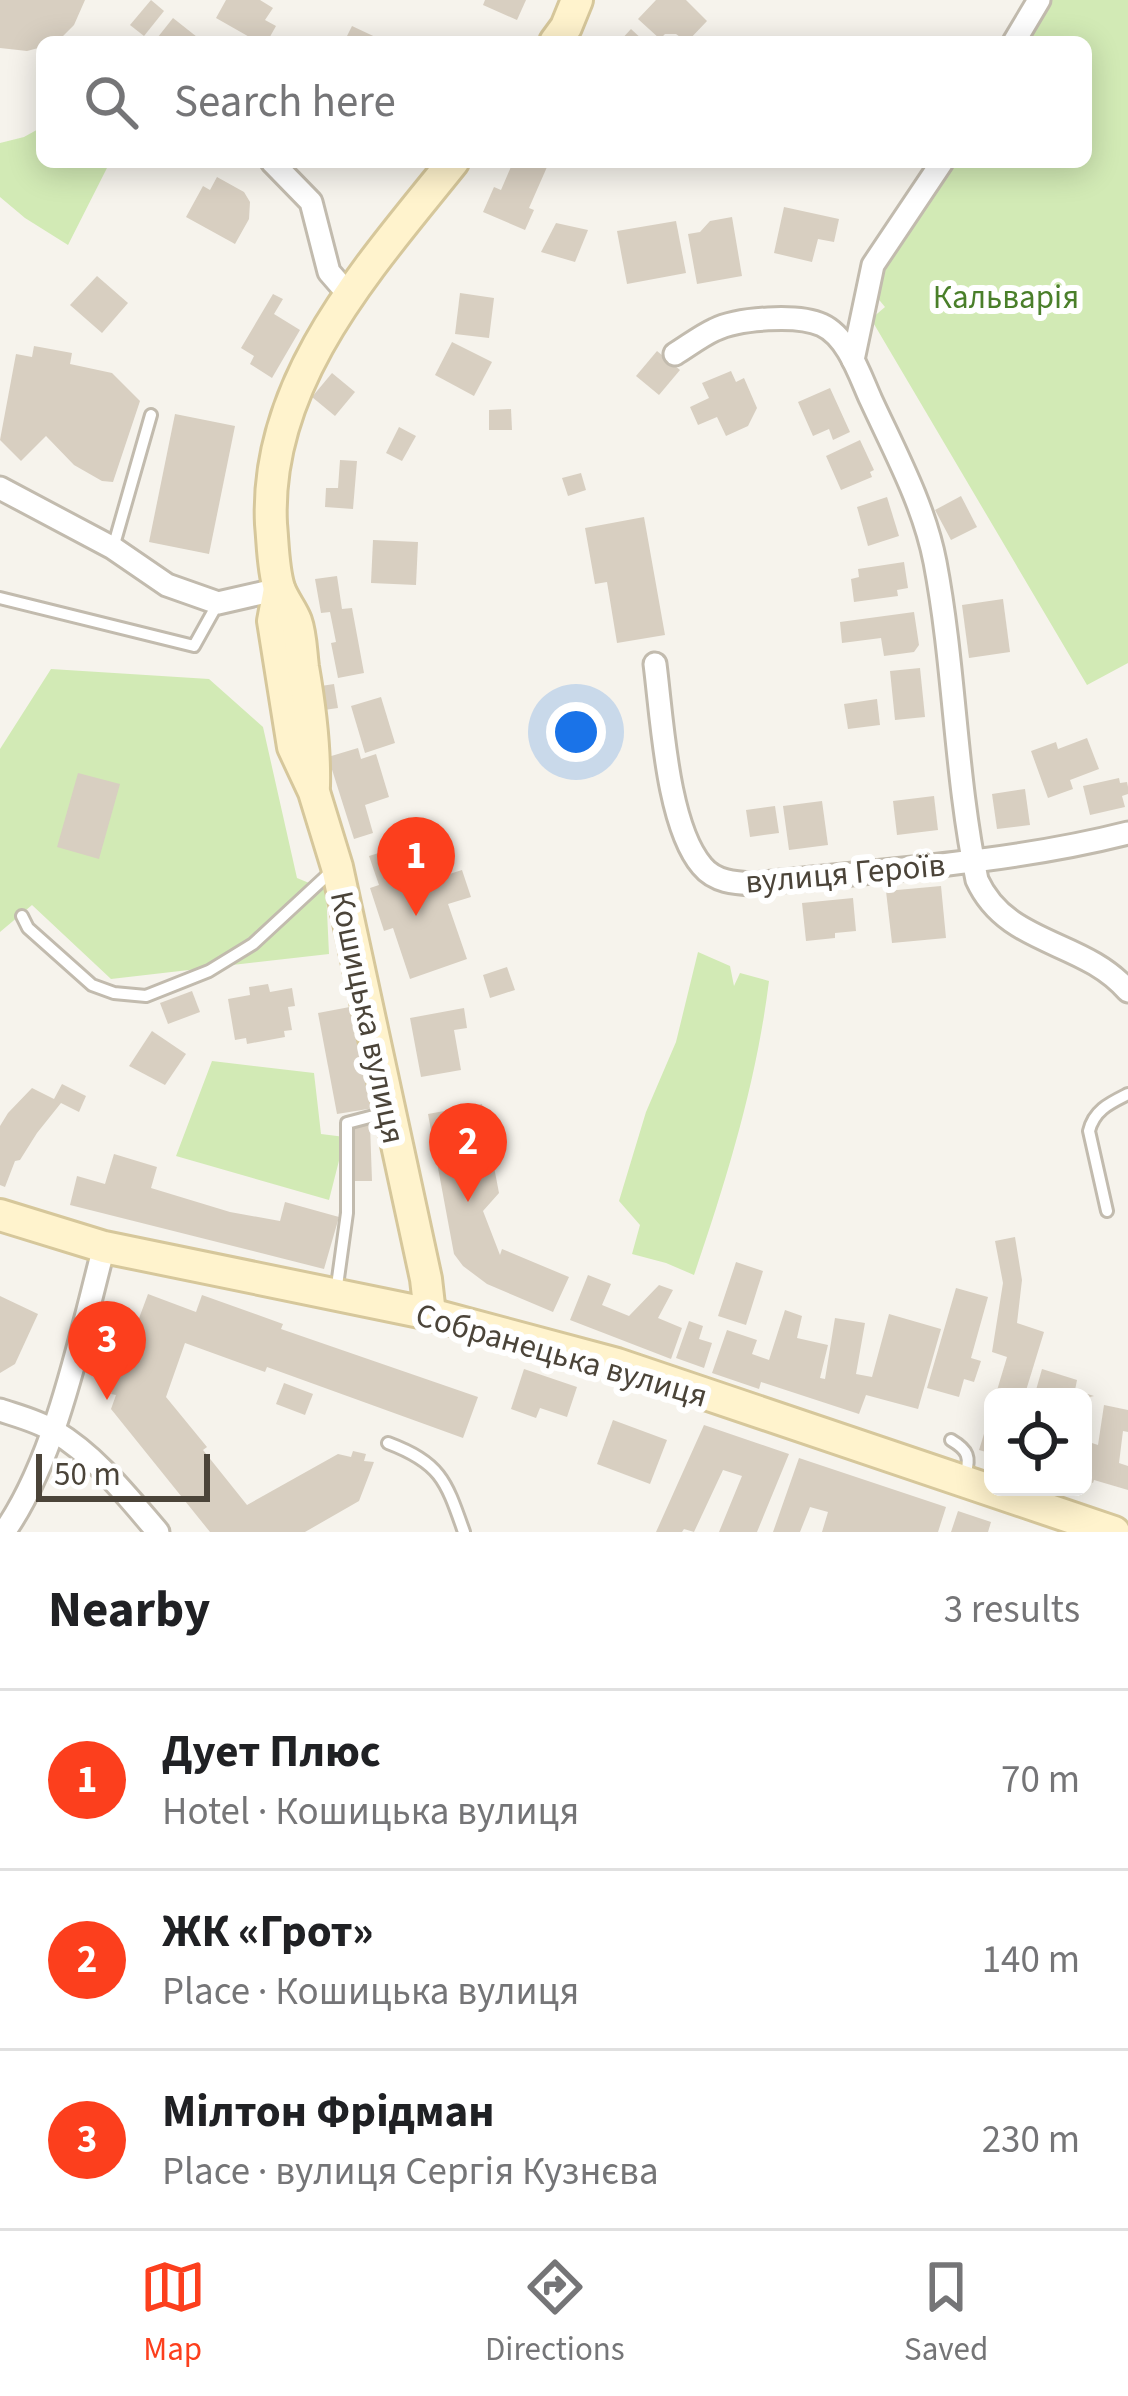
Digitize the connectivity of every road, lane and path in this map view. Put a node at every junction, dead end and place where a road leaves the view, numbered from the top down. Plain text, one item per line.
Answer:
1 (577, 0) edge
2 (1039, 0) edge
3 (560, 36) edge
4 (1018, 36) edge
5 (278, 168) edge
6 (448, 168) edge
7 (938, 168) edge
8 (349, 295) junction
9 (675, 354) dead end
10 (853, 360) junction
11 (151, 415) dead end
12 (0, 488) edge
13 (113, 548) junction
14 (280, 589) junction
15 (0, 598) edge
16 (218, 603) junction
17 (655, 664) dead end
18 (1128, 833) edge
19 (973, 860) junction
20 (337, 867) junction
21 (22, 916) dead end
22 (1128, 991) edge
23 (1128, 1094) edge
24 (389, 1112) junction
25 (1107, 1211) dead end
26 (0, 1215) edge
27 (104, 1247) junction
28 (335, 1296) junction
29 (430, 1315) junction
30 (0, 1410) edge
31 (52, 1430) junction
32 (951, 1440) dead end
33 (388, 1443) dead end
34 (963, 1480) junction
35 (4, 1532) edge
36 (158, 1532) edge
37 (464, 1532) edge
38 (1114, 1532) edge

1 - 3 street
2 - 4 street
5 - 8 street
6 - 8 street, Кошицька вулиця
7 - 10 street
8 - 14 street, Кошицька вулиця
9 - 10 street
10 - 19 street
11 - 13 lane
12 - 13 street
13 - 16 street
14 - 16 street
14 - 20 street, Кошицька вулиця
15 - 16 lane
17 - 19 street, вулиця Героїв
18 - 19 street, вулиця Героїв
19 - 22 street
20 - 21 lane
20 - 24 street, Кошицька вулиця
23 - 25 lane
24 - 28 lane
24 - 29 street, Кошицька вулиця
26 - 27 street, Собранецька вулиця
27 - 28 street, Собранецька вулиця
27 - 31 street
28 - 29 street, Собранецька вулиця
29 - 34 street, Собранецька вулиця
30 - 31 street
31 - 35 street
31 - 36 street
32 - 34 lane
33 - 37 lane
34 - 38 street, Собранецька вулиця

